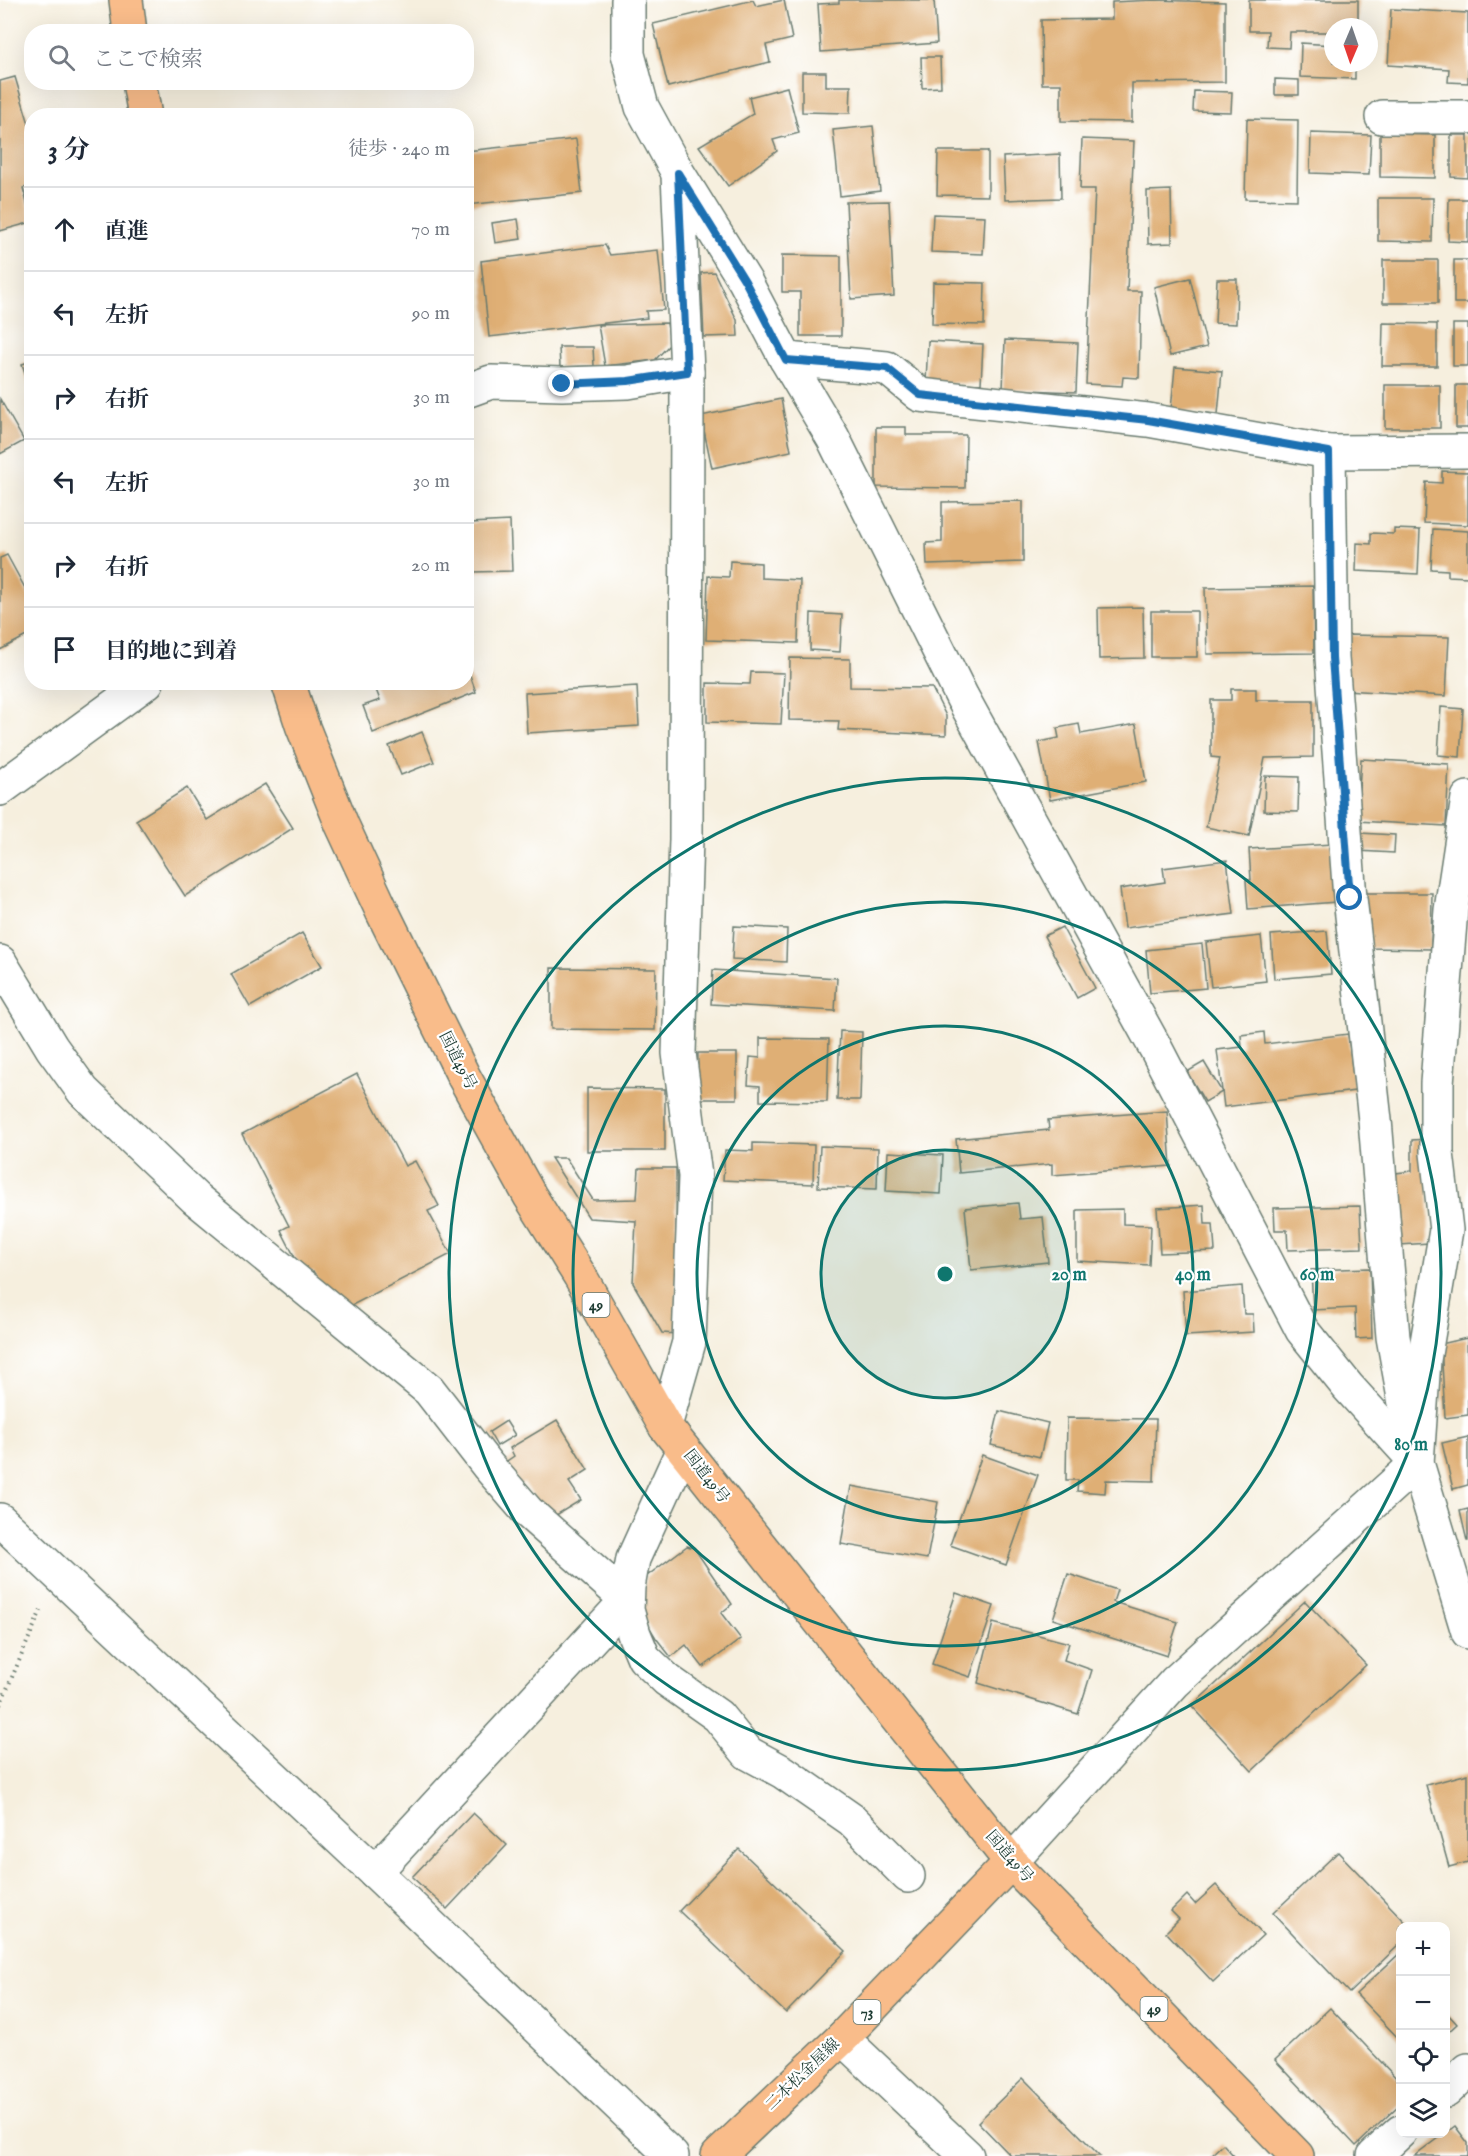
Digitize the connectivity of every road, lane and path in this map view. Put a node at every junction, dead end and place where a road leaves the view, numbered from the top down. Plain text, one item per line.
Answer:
1 (126, 0) edge
2 (628, 0) edge
3 (129, 24) edge
4 (140, 90) edge
5 (144, 108) edge
6 (1382, 117) dead end
7 (1468, 117) edge
8 (678, 173) junction
9 (786, 360) junction
10 (687, 372) junction
11 (474, 388) edge
12 (1468, 451) edge
13 (1329, 452) junction
14 (136, 690) edge
15 (291, 690) edge
16 (0, 789) edge
17 (1468, 798) edge
18 (0, 962) edge
19 (674, 1437) junction
20 (1417, 1463) junction
21 (0, 1520) edge
22 (57, 1574) junction
23 (627, 1600) junction
24 (1468, 1632) edge
25 (0, 1705) edge
26 (1011, 1862) junction
27 (375, 1872) junction
28 (908, 1876) dead end
29 (842, 2038) junction
30 (1468, 2070) edge
31 (1450, 2087) edge
32 (1396, 2136) edge
33 (672, 2156) edge
34 (718, 2156) edge
35 (967, 2156) edge
36 (1297, 2156) edge
37 (1374, 2156) edge

1 - 3 main road
2 - 8 street
4 - 5 main road
6 - 7 street
8 - 9 street
8 - 10 street
9 - 13 street
9 - 20 street
10 - 11 street
10 - 19 street
12 - 13 street
13 - 20 street
14 - 16 street
15 - 19 main road, 国道49号 / 49
17 - 20 street
18 - 23 street
19 - 23 street
19 - 26 main road, 国道49号 / 49
20 - 24 street
20 - 26 street
21 - 22 street
22 - 25 path
22 - 27 street
23 - 27 street
23 - 28 street
26 - 29 main road, 二本松金屋線 / 73
26 - 36 main road, 国道49号 / 49
27 - 33 street
29 - 34 main road, 二本松金屋線 / 73
29 - 35 street
30 - 31 street
32 - 37 street

